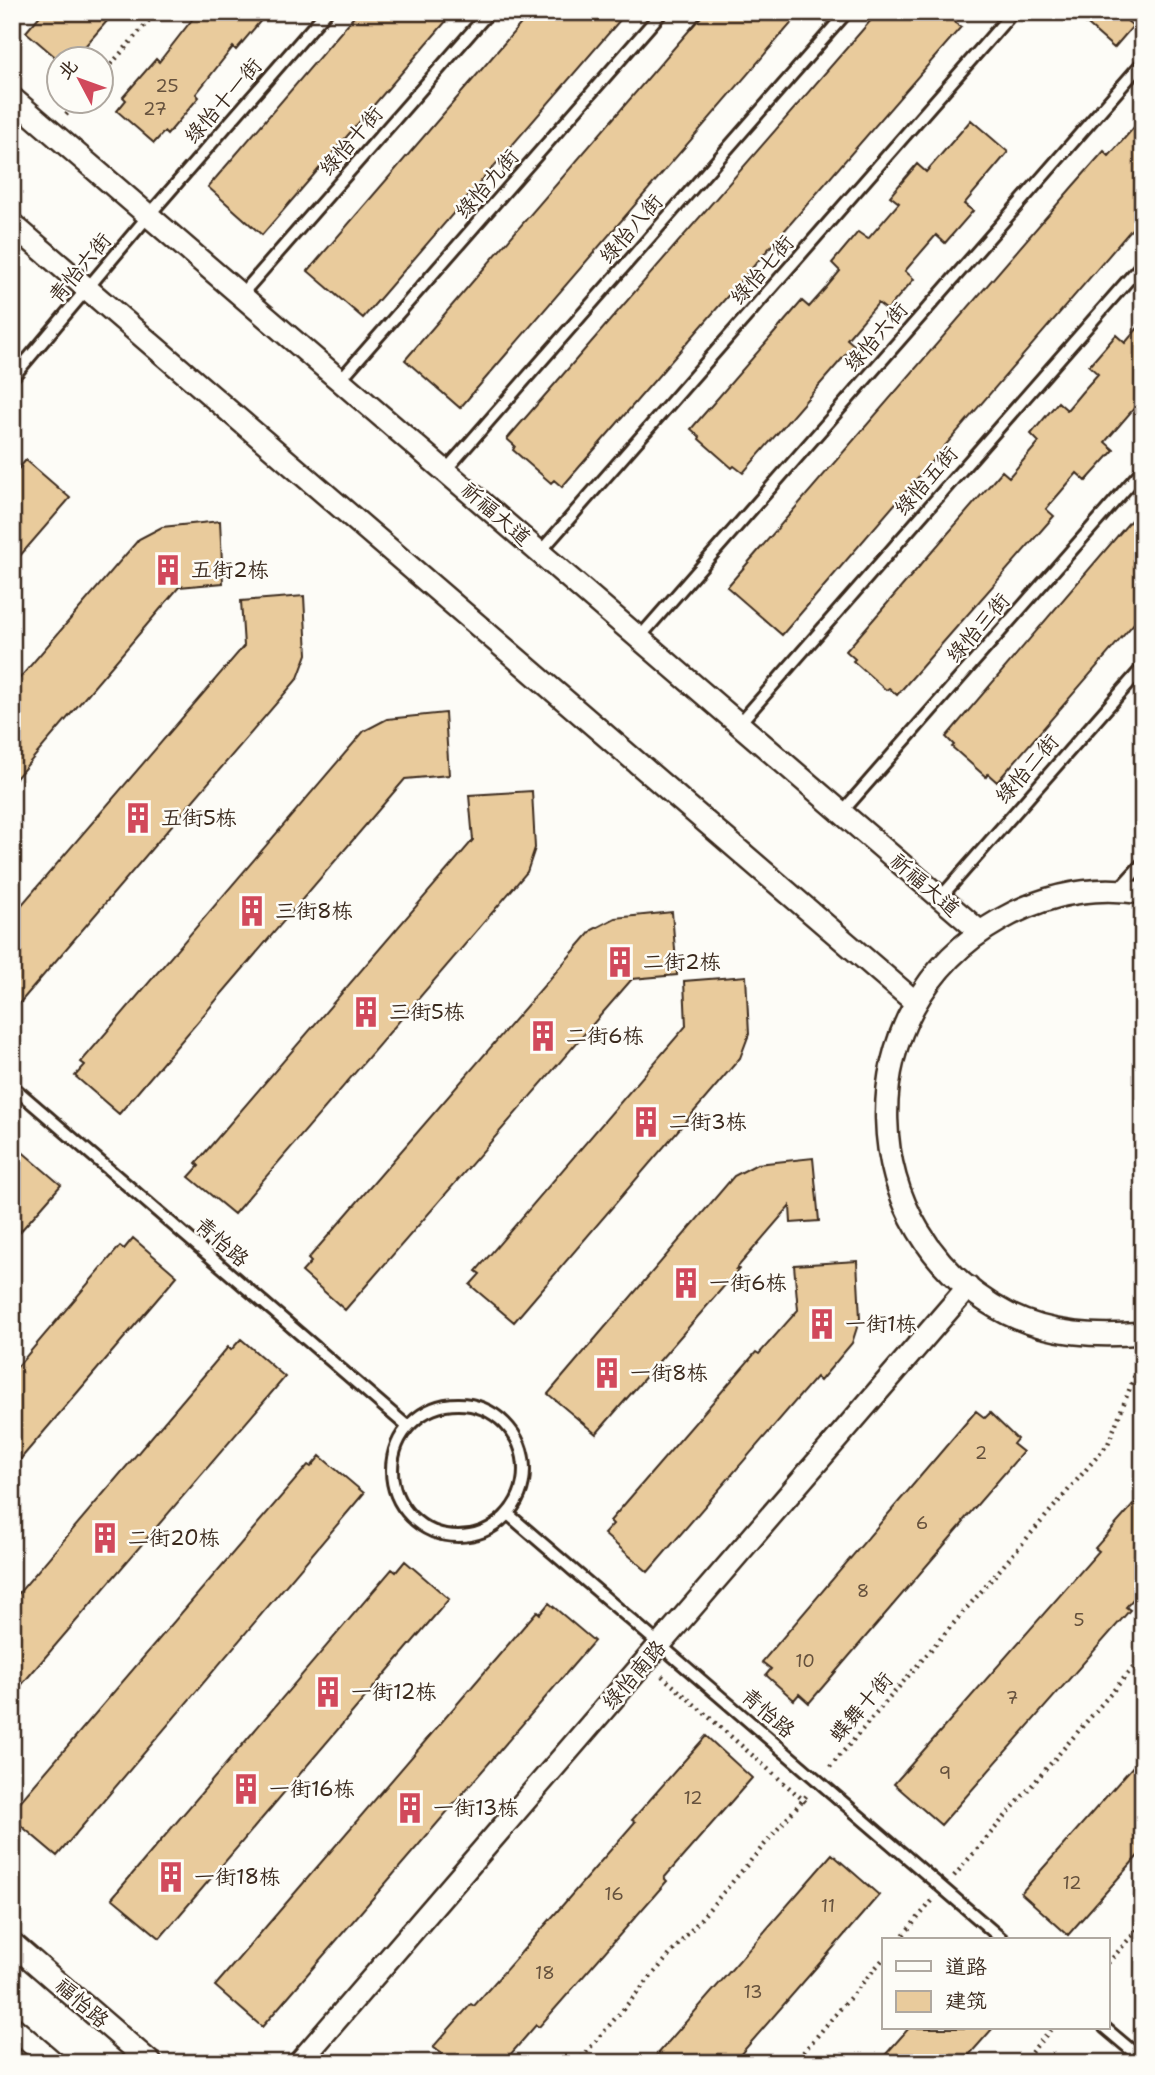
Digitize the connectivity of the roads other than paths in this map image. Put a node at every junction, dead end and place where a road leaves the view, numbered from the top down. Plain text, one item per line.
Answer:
1 (326, 12) edge
2 (489, 12) edge
3 (662, 12) edge
4 (846, 12) edge
5 (1013, 12) edge
6 (1143, 62) edge
7 (12, 97) edge
8 (149, 215) junction
9 (12, 224) edge
10 (1143, 263) edge
11 (88, 290) junction
12 (241, 295) junction
13 (12, 378) edge
14 (340, 380) junction
15 (1143, 469) edge
16 (445, 471) junction
17 (540, 552) junction
18 (639, 638) junction
19 (1143, 667) edge
20 (739, 724) junction
21 (842, 813) junction
22 (1143, 863) edge
23 (1119, 889) junction
24 (1143, 893) edge
25 (940, 898) junction
26 (979, 931) junction
27 (915, 1002) junction
28 (12, 1086) edge
29 (968, 1287) junction
30 (1143, 1333) edge
31 (408, 1427) junction
32 (508, 1514) junction
33 (660, 1644) junction
34 (1001, 1938) edge
35 (12, 1943) edge
36 (12, 2027) edge
37 (1107, 2030) edge
38 (1143, 2060) edge
39 (54, 2063) edge
40 (151, 2063) edge
41 (299, 2063) edge

1 - 8 lane, 绿怡十一街
2 - 12 lane, 绿怡十街
3 - 14 lane, 绿怡九街
4 - 16 lane, 绿怡八街
5 - 17 lane, 绿怡七街
6 - 18 lane, 绿怡六街
7 - 8 street, 祈福大道
8 - 11 lane, 青怡六街
8 - 12 street, 祈福大道
9 - 11 street
10 - 20 lane, 绿怡五街
11 - 13 lane, 青怡六街
11 - 27 street
12 - 14 street, 祈福大道
14 - 16 street, 祈福大道
15 - 21 lane, 绿怡三街
16 - 17 street, 祈福大道
17 - 18 street, 祈福大道
18 - 20 street, 祈福大道
19 - 25 lane, 绿怡二街
20 - 21 street, 祈福大道
21 - 25 street, 祈福大道
22 - 23 lane
23 - 24 street
23 - 26 street
25 - 26 street, 祈福大道
26 - 27 street
27 - 29 street
28 - 31 lane, 青怡路
29 - 30 street
29 - 33 street, 绿怡南路
31 - 32 lane
31 - 32 lane
32 - 33 lane, 青怡路
33 - 34 lane, 青怡路
33 - 41 street, 绿怡南路
35 - 40 street, 福怡路
36 - 39 street
37 - 38 lane

